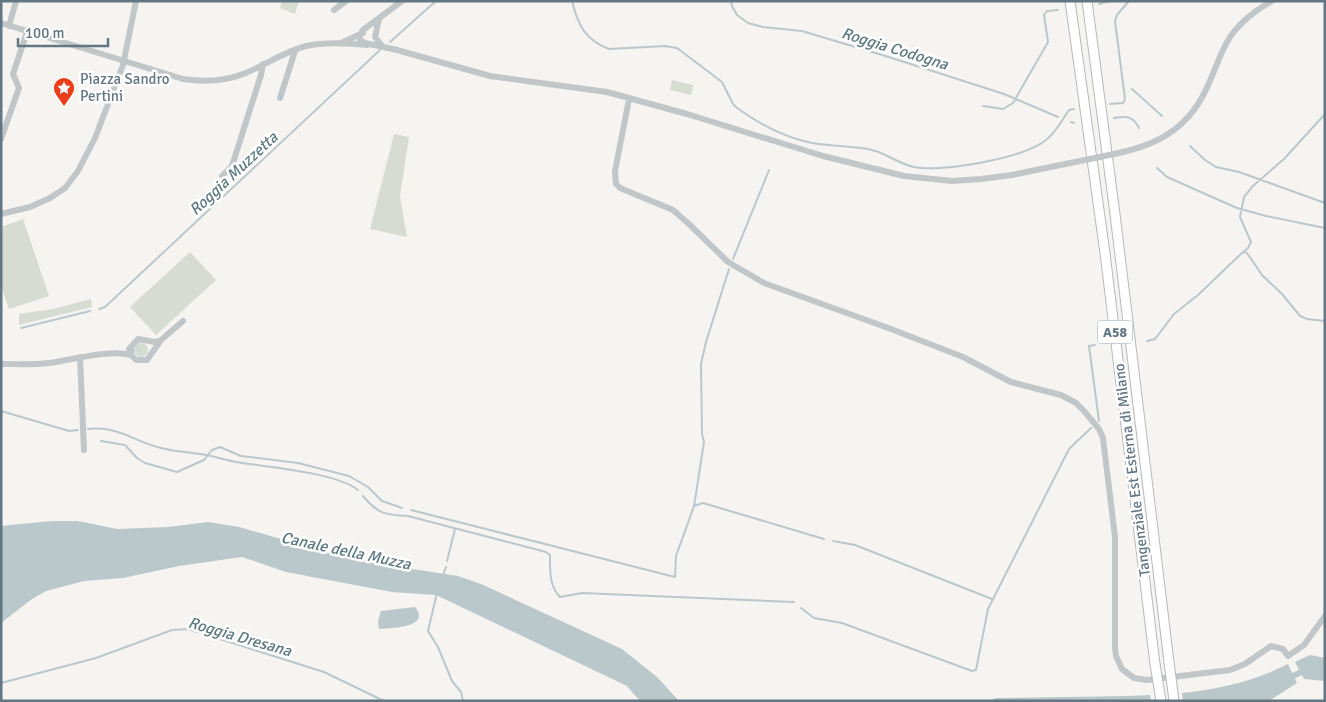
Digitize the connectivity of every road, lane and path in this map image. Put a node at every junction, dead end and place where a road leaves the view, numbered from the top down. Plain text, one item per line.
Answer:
1 (16, 1) edge
2 (136, 1) edge
3 (346, 1) edge
4 (401, 1) edge
5 (1070, 1) edge
6 (1086, 1) edge
7 (1272, 1) edge
8 (334, 10) dead end
9 (378, 22) junction
10 (1, 23) edge
11 (9, 26) junction
12 (27, 32) junction
13 (360, 35) junction
14 (342, 42) junction
15 (378, 46) junction
16 (295, 50) junction
17 (124, 61) junction
18 (263, 64) junction
19 (280, 98) dead end
20 (629, 99) junction
21 (1, 139) edge
22 (222, 176) dead end
23 (1, 214) edge
24 (183, 321) dead end
25 (161, 340) junction
26 (149, 341) junction
27 (131, 351) junction
28 (153, 352) junction
29 (80, 357) junction
30 (1, 364) edge
31 (84, 450) dead end
32 (1325, 616) edge
33 (1160, 701) edge
34 (1174, 701) edge

1 - 11 street
2 - 17 street
3 - 8 street
4 - 9 street
5 - 33 highway, Tangenziale Est Esterna di Milano / A58, bridge
6 - 34 highway, Tangenziale Est Esterna di Milano / A58, bridge
7 - 20 street, bridge
9 - 13 street
9 - 15 street
10 - 11 street
11 - 12 street
12 - 17 street
12 - 21 street
13 - 14 street
13 - 15 street
14 - 15 street
14 - 16 street
15 - 20 street
16 - 18 street
16 - 19 street
17 - 18 street
17 - 23 street
18 - 22 street
20 - 32 street
24 - 25 street
25 - 26 street
25 - 28 street
26 - 27 street
26 - 28 street
27 - 28 street
27 - 29 street
29 - 30 street
29 - 31 street

